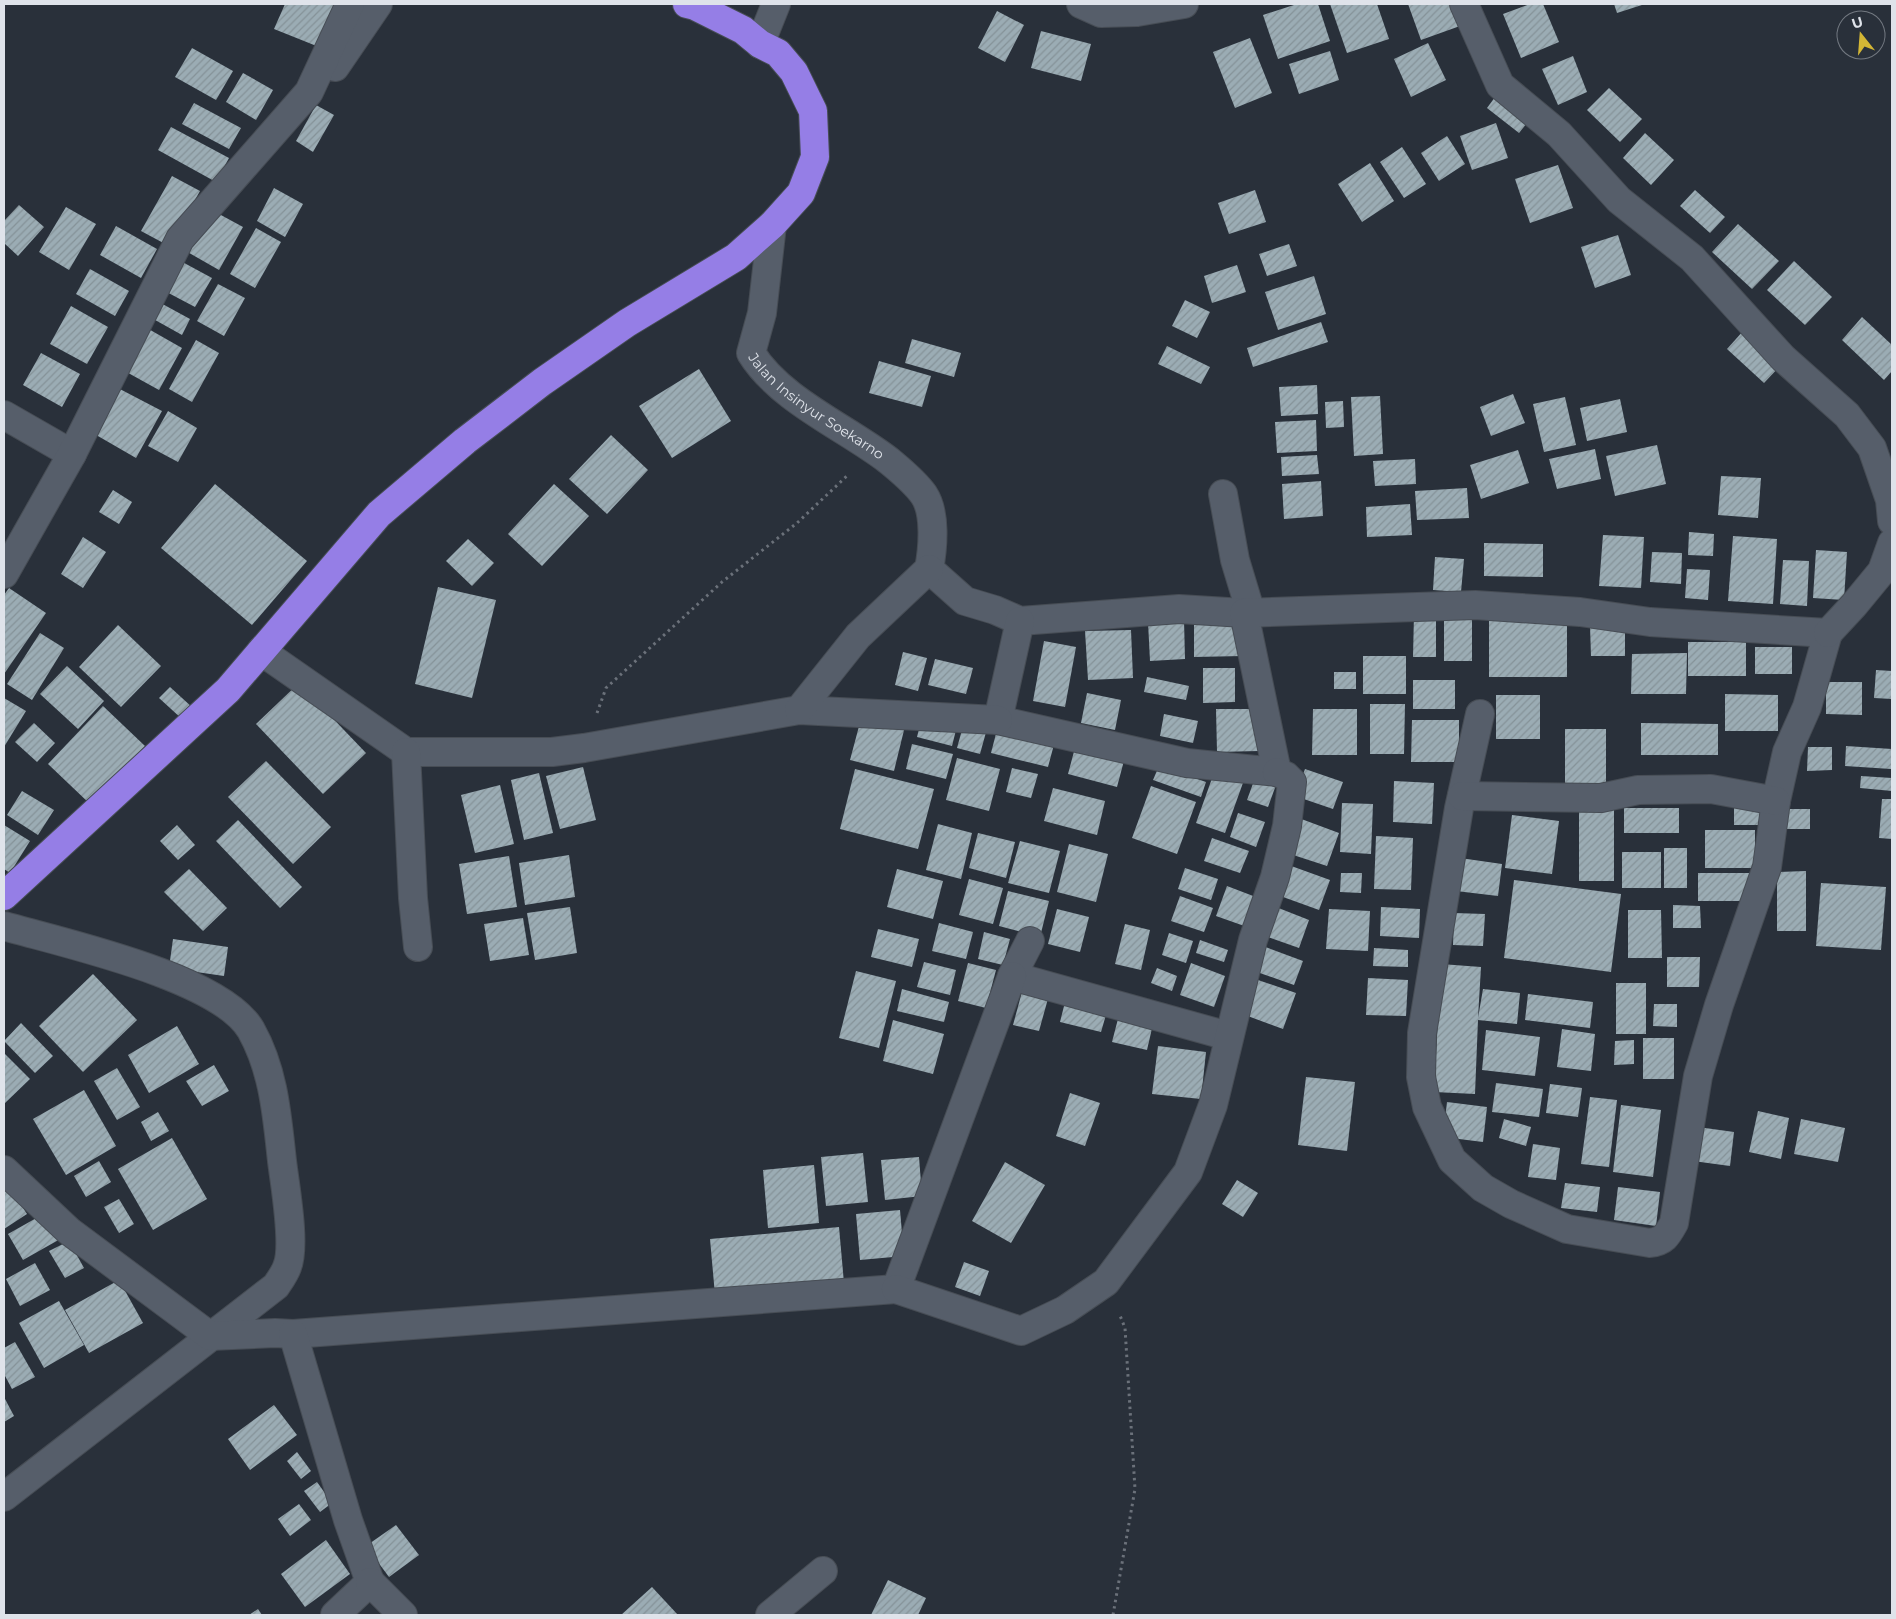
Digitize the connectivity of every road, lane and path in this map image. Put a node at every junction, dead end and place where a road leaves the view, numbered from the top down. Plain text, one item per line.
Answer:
1 (350, 4) edge
2 (378, 4) edge
3 (687, 4) edge
4 (776, 4) edge
5 (1184, 4) edge
6 (1464, 4) edge
7 (1095, 7) edge
8 (760, 44) junction
9 (309, 92) junction
10 (772, 225) junction
11 (4, 415) edge
12 (878, 453) junction
13 (72, 454) junction
14 (1223, 494) dead end
15 (1892, 521) edge
16 (1892, 543) edge
17 (929, 569) junction
18 (4, 574) edge
19 (1247, 613) junction
20 (1020, 621) junction
21 (1828, 633) junction
22 (261, 651) junction
23 (799, 710) junction
24 (1480, 714) dead end
25 (998, 720) junction
26 (584, 748) junction
27 (406, 752) junction
28 (1277, 772) junction
29 (1462, 796) junction
30 (1776, 801) junction
31 (4, 896) edge
32 (4, 926) edge
33 (1030, 942) dead end
34 (418, 947) dead end
35 (1012, 976) junction
36 (1228, 1036) junction
37 (4, 1170) edge
38 (1106, 1282) junction
39 (896, 1289) junction
40 (293, 1334) junction
41 (210, 1336) junction
42 (4, 1497) edge
43 (824, 1571) dead end
44 (370, 1582) junction
45 (335, 1615) edge
46 (403, 1615) edge
47 (770, 1615) edge
48 (1113, 1615) edge

1 - 9 street
2 - 9 street
3 - 8 highway
4 - 8 street
5 - 7 street
6 - 15 street
8 - 10 highway
9 - 13 street
10 - 12 street, Jalan Insinyur Soekarno
10 - 22 highway
11 - 13 street
12 - 17 street, Jalan Insinyur Soekarno
12 - 26 path
13 - 18 street
14 - 19 street
16 - 21 street
17 - 20 street
17 - 23 street
19 - 20 street
19 - 21 street
19 - 28 street
20 - 25 street
21 - 30 street
22 - 27 street
22 - 31 highway
23 - 25 street
23 - 26 street
24 - 29 street
25 - 28 street
26 - 27 street
27 - 34 street
28 - 36 street
29 - 30 street
29 - 30 street
32 - 41 street
33 - 35 street
35 - 36 street
35 - 39 street
36 - 38 street
37 - 41 street
38 - 39 street
38 - 48 path
39 - 40 street
40 - 41 street
40 - 44 street
41 - 42 street
43 - 47 street
44 - 45 street
44 - 46 street

